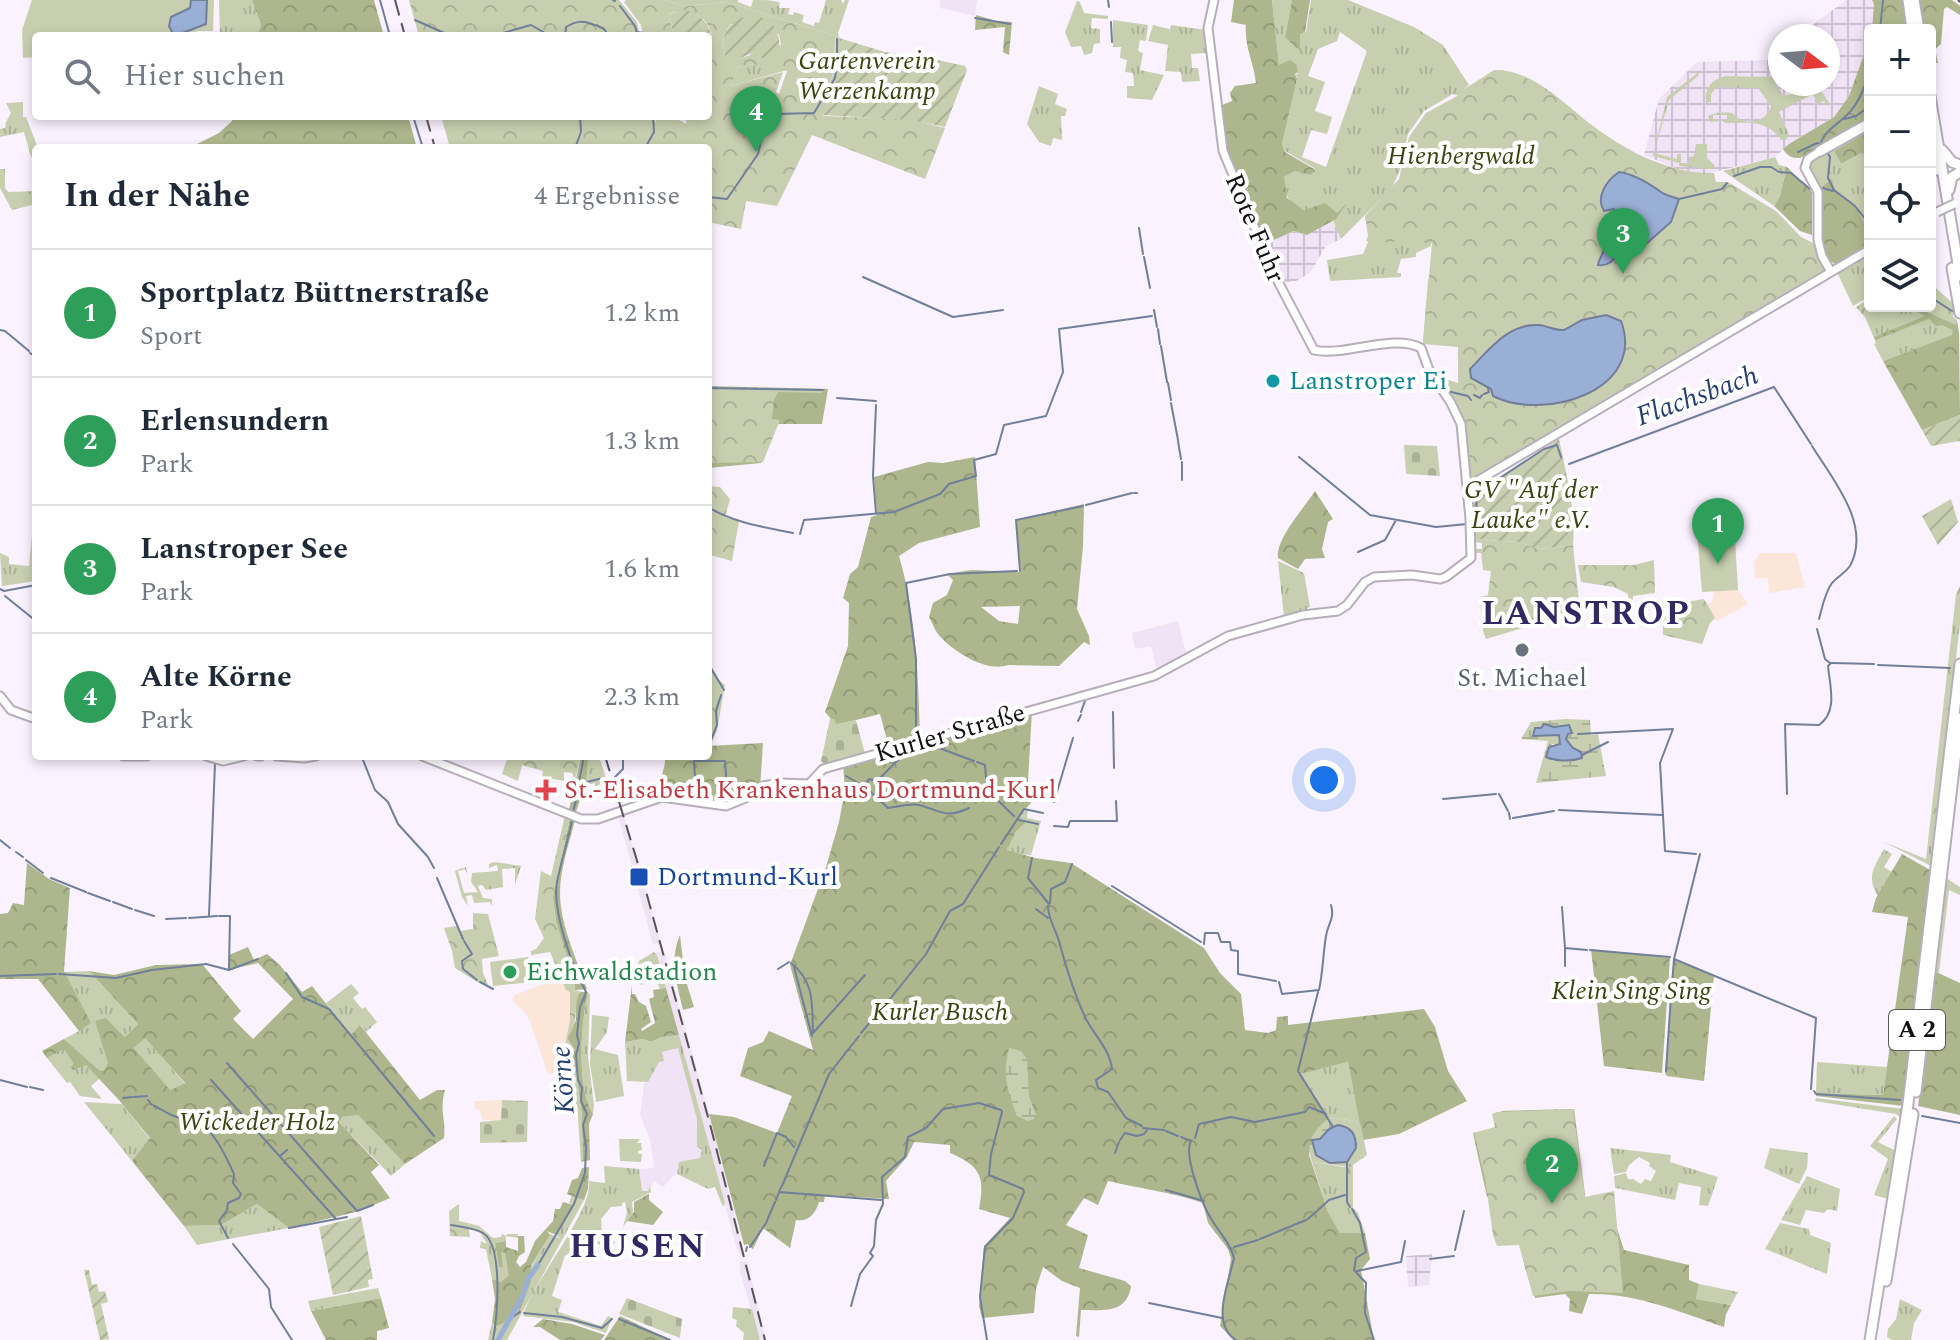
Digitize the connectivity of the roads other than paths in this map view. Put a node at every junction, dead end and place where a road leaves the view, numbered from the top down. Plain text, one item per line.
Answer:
1 (1214, 0) edge
2 (1908, 0) edge
3 (1914, 0) edge
4 (1914, 24) edge
5 (1915, 24) edge
6 (1864, 127) edge
7 (1936, 131) edge
8 (1938, 143) junction
9 (1825, 149) joint
10 (1960, 165) edge
11 (1936, 168) edge
12 (1960, 172) edge
13 (1954, 202) edge
14 (1936, 213) edge
15 (1864, 253) edge
16 (1833, 271) junction
17 (1960, 276) edge
18 (1960, 313) edge
19 (1467, 487) junction
20 (1960, 664) edge
21 (0, 696) edge
22 (32, 718) edge
23 (1960, 718) edge
24 (432, 760) edge
25 (1870, 1340) edge
26 (1876, 1340) edge

1 - 19 main road, Rote Fuhr
2 - 4 highway
3 - 5 highway
6 - 9 highway
7 - 8 highway
8 - 10 highway
8 - 13 highway
9 - 16 main road
11 - 18 highway
12 - 13 highway
13 - 14 main road, bridge
13 - 17 highway
15 - 16 main road
16 - 19 main road
19 - 24 main road, Kurler Straße
20 - 25 highway, A 2
21 - 22 main road
23 - 26 highway, A 2

